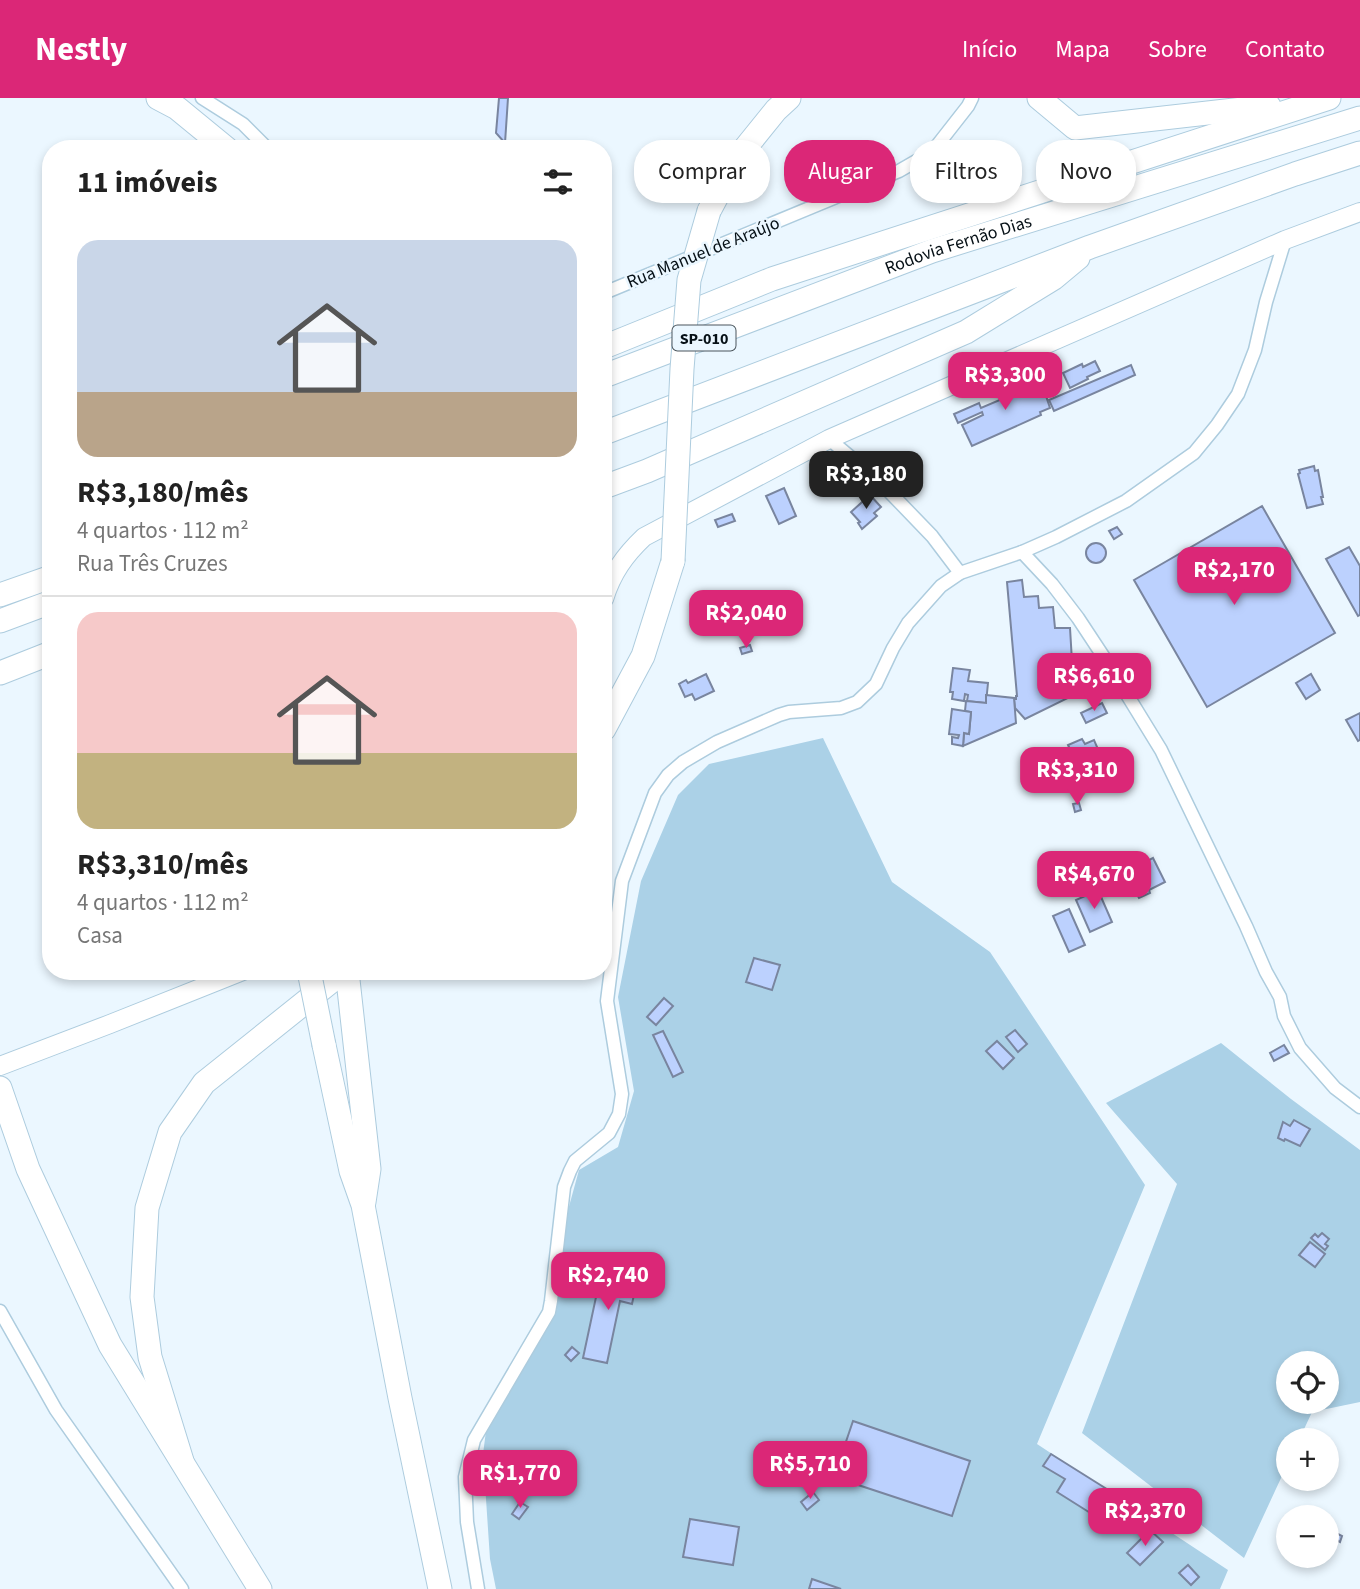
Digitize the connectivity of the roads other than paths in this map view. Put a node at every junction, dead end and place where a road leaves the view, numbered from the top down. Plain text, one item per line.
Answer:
1 (158, 98) edge
2 (202, 98) edge
3 (789, 98) edge
4 (972, 98) edge
5 (1039, 98) edge
6 (1327, 98) edge
7 (1360, 118) edge
8 (216, 140) edge
9 (259, 140) edge
10 (1360, 153) edge
11 (1360, 212) edge
12 (1285, 240) junction
13 (1090, 247) junction
14 (612, 290) edge
15 (612, 344) edge
16 (612, 373) edge
17 (612, 430) edge
18 (829, 439) junction
19 (612, 484) edge
20 (1022, 552) junction
21 (960, 573) junction
22 (612, 577) edge
23 (42, 580) edge
24 (0, 595) edge
25 (42, 605) edge
26 (0, 621) edge
27 (42, 657) edge
28 (0, 673) edge
29 (612, 714) edge
30 (612, 961) edge
31 (220, 980) edge
32 (311, 980) edge
33 (334, 980) edge
34 (346, 980) edge
35 (610, 980) edge
36 (8, 1063) edge
37 (0, 1088) edge
38 (1360, 1107) edge
39 (363, 1205) junction
40 (0, 1311) edge
41 (182, 1461) junction
42 (183, 1589) edge
43 (260, 1589) edge
44 (440, 1589) edge
45 (478, 1589) edge

1 - 8 highway
2 - 9 street
3 - 29 highway, bridge
4 - 14 street, Rua Manuel de Araújo
5 - 6 highway
6 - 15 highway, Rodovia Fernão Dias / SP-010
7 - 16 highway, Rodovia Fernão Dias / SP-010
10 - 13 highway
11 - 12 street
12 - 18 street
12 - 20 street
13 - 17 highway
13 - 19 highway
18 - 21 street
18 - 22 street
20 - 21 street
20 - 38 street
21 - 30 street
23 - 24 highway
25 - 26 highway
27 - 28 highway
31 - 36 street
32 - 39 highway, bridge
33 - 41 highway
34 - 39 highway
35 - 45 street
37 - 41 highway
39 - 44 highway
40 - 42 street
41 - 43 highway

